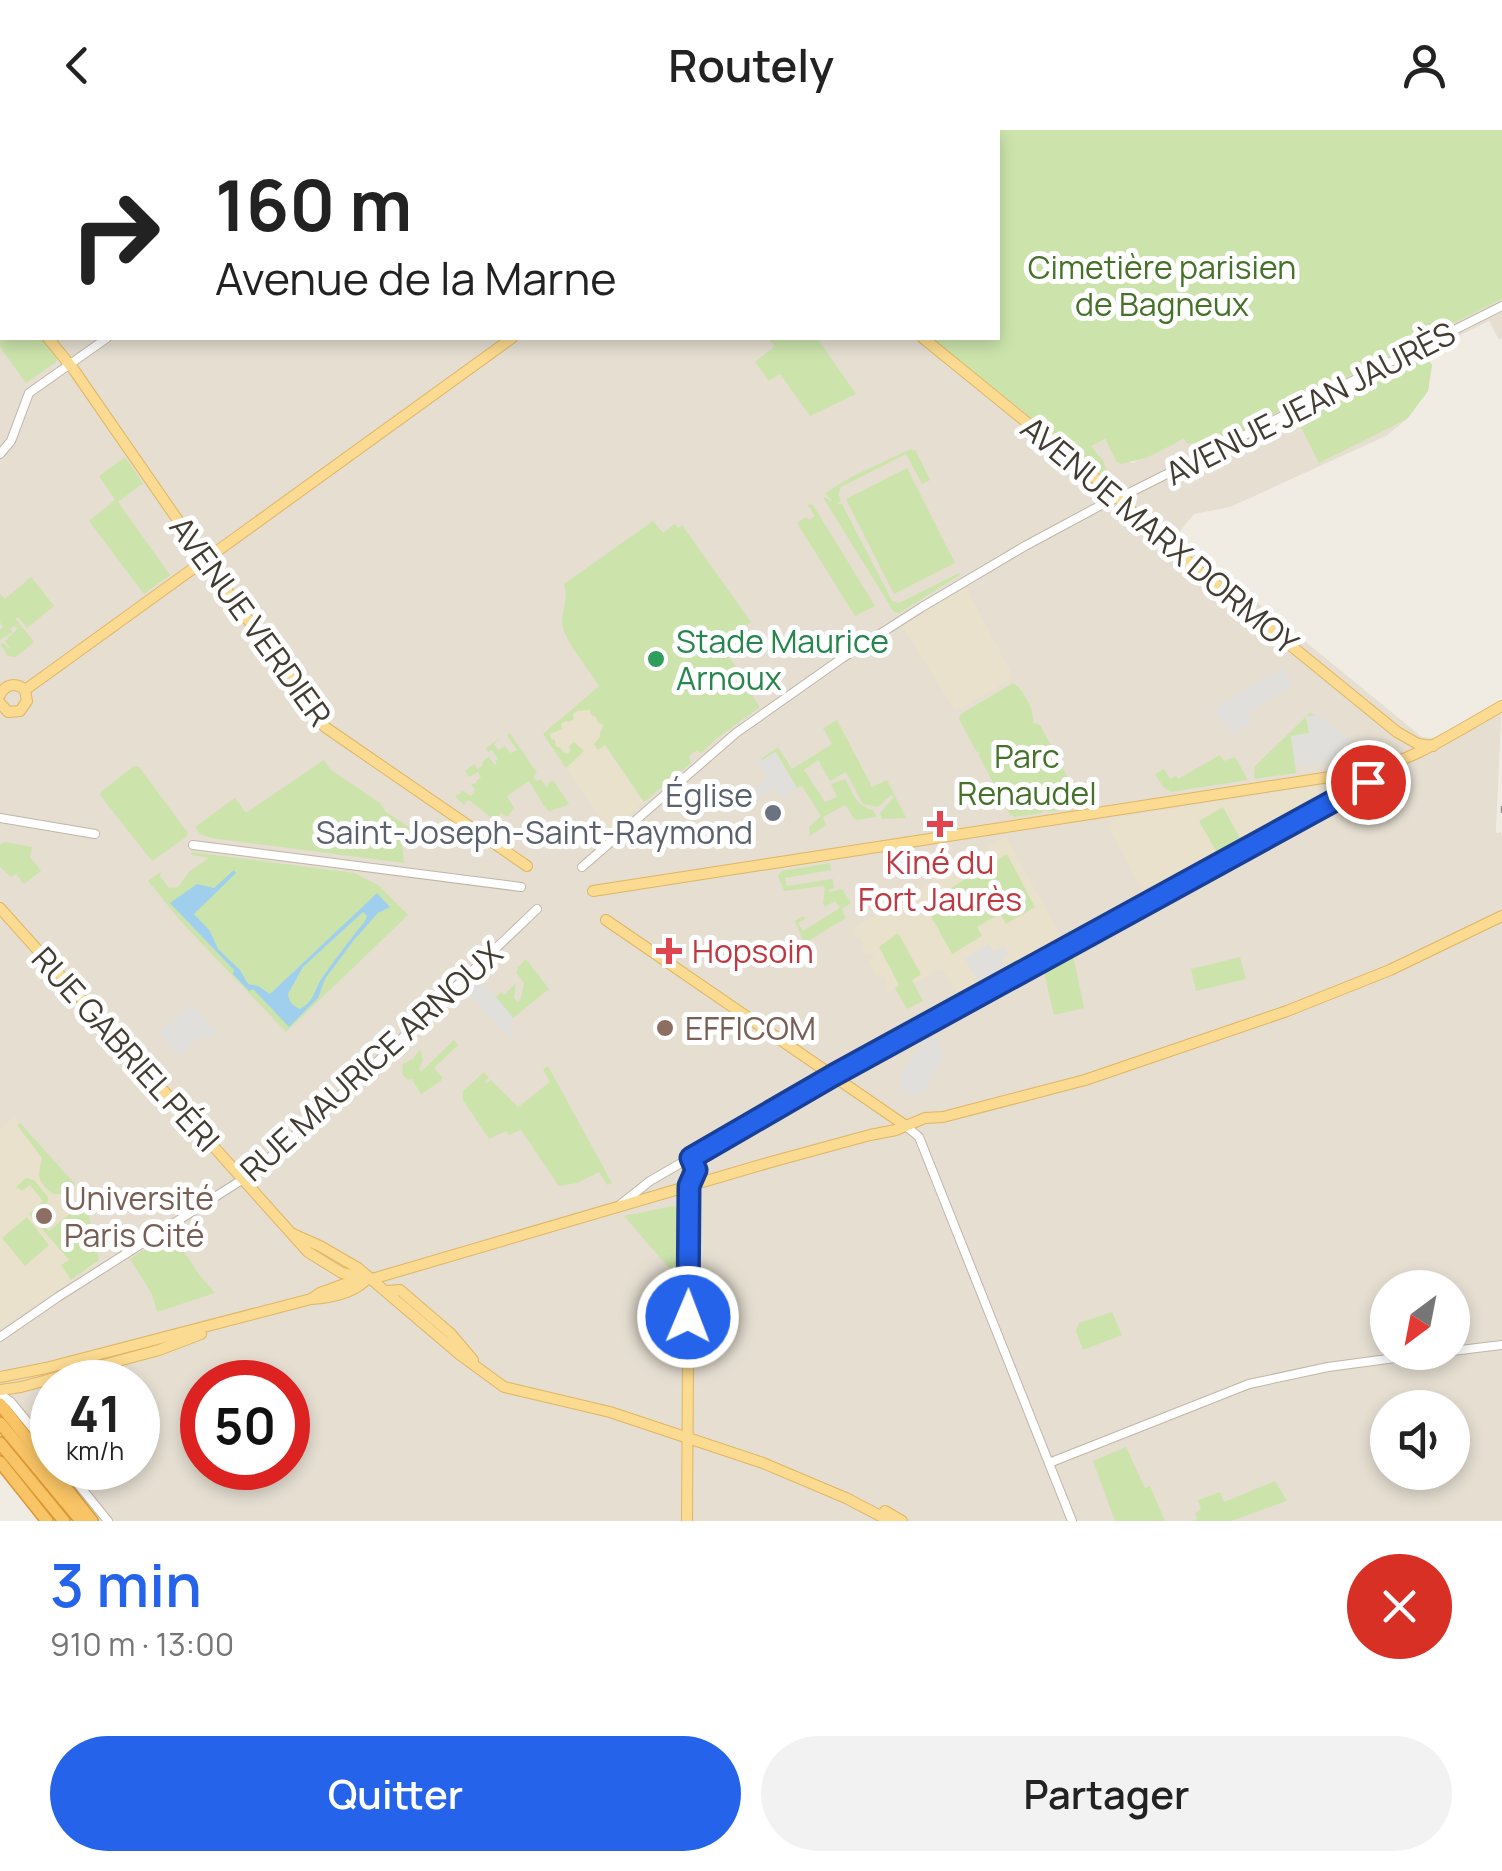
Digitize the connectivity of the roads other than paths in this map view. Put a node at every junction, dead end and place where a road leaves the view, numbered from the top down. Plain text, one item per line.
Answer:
1 (1502, 306) edge
2 (50, 340) edge
3 (104, 340) edge
4 (509, 340) edge
5 (925, 340) edge
6 (69, 364) junction
7 (0, 454) edge
8 (1118, 497) junction
9 (205, 560) junction
10 (24, 690) junction
11 (0, 695) edge
12 (0, 705) edge
13 (1502, 706) edge
14 (1397, 732) junction
15 (1434, 746) junction
16 (1408, 758) junction
17 (1344, 774) junction
18 (1384, 774) dead end
19 (1368, 782) junction
20 (0, 818) edge
21 (96, 834) dead end
22 (193, 844) dead end
23 (527, 866) dead end
24 (582, 868) dead end
25 (521, 887) dead end
26 (592, 891) dead end
27 (0, 908) edge
28 (536, 909) dead end
29 (1502, 916) edge
30 (606, 920) dead end
31 (834, 1075) junction
32 (906, 1126) junction
33 (691, 1158) junction
34 (244, 1180) junction
35 (689, 1186) junction
36 (617, 1207) junction
37 (368, 1281) junction
38 (236, 1319) junction
39 (0, 1337) edge
40 (1502, 1345) edge
41 (1470, 1349) edge
42 (1370, 1361) edge
43 (0, 1377) edge
44 (0, 1392) edge
45 (0, 1404) edge
46 (0, 1422) edge
47 (30, 1425) edge
48 (688, 1438) junction
49 (0, 1443) edge
50 (0, 1462) edge
51 (1049, 1463) junction
52 (83, 1490) edge
53 (846, 1498) junction
54 (47, 1521) edge
55 (64, 1521) edge
56 (82, 1521) edge
57 (92, 1521) edge
58 (108, 1521) edge
59 (687, 1521) edge
60 (890, 1521) edge
61 (902, 1521) edge
62 (1072, 1521) edge

1 - 8 street, AVENUE JEAN JAURÈS
2 - 6 main road, AVENUE VERDIER
3 - 6 street
4 - 9 main road
5 - 8 main road, AVENUE MARX DORMOY
6 - 7 street
6 - 9 main road, AVENUE VERDIER
8 - 14 main road, AVENUE MARX DORMOY
8 - 24 street
9 - 10 main road
9 - 23 main road, AVENUE VERDIER
10 - 11 main road
10 - 12 main road
13 - 15 main road
14 - 15 main road, AVENUE MARX DORMOY
14 - 16 main road, AVENUE MARX DORMOY
15 - 16 main road
16 - 17 main road
17 - 19 main road
17 - 26 main road
18 - 19 main road
19 - 31 street
20 - 21 street
22 - 25 street
27 - 34 main road, RUE GABRIEL PÉRI
28 - 34 street, RUE MAURICE ARNOUX
29 - 32 main road
30 - 31 main road
31 - 32 main road
31 - 33 street
32 - 35 main road
32 - 51 street
33 - 35 main road
33 - 36 street
34 - 37 main road, RUE GABRIEL PÉRI
34 - 39 street, RUE MAURICE ARNOUX
35 - 36 main road
35 - 48 main road
36 - 37 main road
37 - 38 main road
37 - 48 main road, RUE GABRIEL PÉRI
38 - 43 main road
38 - 44 main road
40 - 41 street
42 - 51 street
44 - 47 street
45 - 57 highway
46 - 56 highway
48 - 53 main road, RUE GABRIEL PÉRI
48 - 59 main road
49 - 55 highway
50 - 54 highway
51 - 62 street
52 - 58 street
53 - 60 main road
53 - 61 main road

